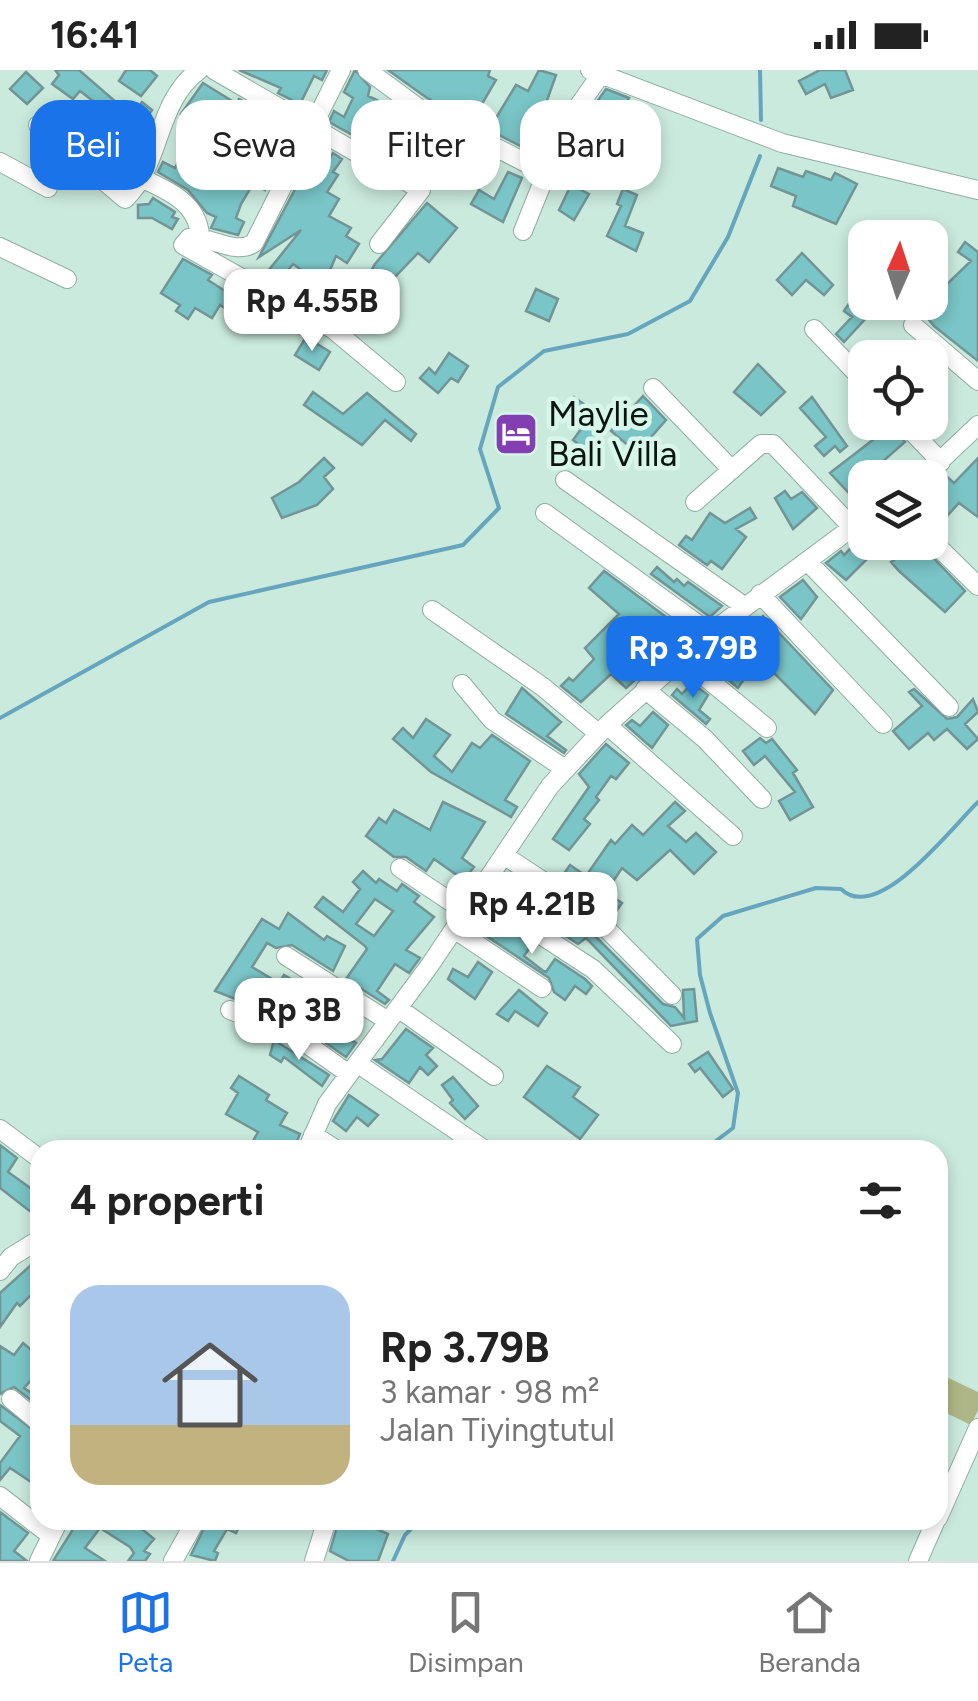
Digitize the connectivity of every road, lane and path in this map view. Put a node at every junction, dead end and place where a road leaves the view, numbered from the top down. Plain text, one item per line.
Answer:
1 (214, 70) edge
2 (342, 70) edge
3 (367, 70) edge
4 (192, 72) edge
5 (595, 72) edge
6 (264, 100) edge
7 (328, 100) edge
8 (580, 100) edge
9 (156, 140) edge
10 (331, 140) edge
11 (520, 160) edge
12 (0, 162) edge
13 (30, 178) edge
14 (156, 186) edge
15 (111, 190) edge
16 (130, 190) edge
17 (282, 190) edge
18 (541, 190) edge
19 (978, 190) edge
20 (523, 231) dead end
21 (200, 236) junction
22 (379, 244) dead end
23 (0, 247) edge
24 (67, 279) dead end
25 (914, 325) dead end
26 (814, 329) dead end
27 (848, 364) edge
28 (978, 381) edge
29 (396, 382) dead end
30 (653, 388) dead end
31 (971, 437) edge
32 (921, 440) edge
33 (978, 457) edge
34 (939, 460) edge
35 (943, 460) edge
36 (732, 470) junction
37 (565, 480) dead end
38 (695, 502) dead end
39 (546, 512) dead end
40 (848, 513) edge
41 (848, 531) edge
42 (948, 557) edge
43 (808, 561) junction
44 (978, 586) edge
45 (760, 594) junction
46 (744, 606) junction
47 (432, 610) dead end
48 (710, 633) junction
49 (682, 658) junction
50 (462, 684) dead end
51 (646, 690) junction
52 (949, 707) dead end
53 (883, 724) dead end
54 (767, 728) dead end
55 (603, 729) junction
56 (565, 769) junction
57 (762, 799) dead end
58 (733, 836) dead end
59 (505, 856) junction
60 (400, 868) dead end
61 (478, 894) junction
62 (466, 912) junction
63 (454, 928) junction
64 (286, 956) dead end
65 (542, 988) dead end
66 (672, 995) dead end
67 (230, 1010) dead end
68 (393, 1015) junction
69 (672, 1044) dead end
70 (353, 1069) junction
71 (494, 1076) dead end
72 (0, 1129) edge
73 (311, 1140) edge
74 (469, 1140) edge
75 (30, 1152) edge
76 (30, 1246) edge
77 (0, 1271) edge
78 (10, 1399) dead end
79 (30, 1415) edge
80 (978, 1428) edge
81 (948, 1495) edge
82 (0, 1496) edge
83 (30, 1514) edge
84 (53, 1530) edge
85 (190, 1530) edge
86 (324, 1530) edge
87 (932, 1530) edge
88 (39, 1561) edge
89 (173, 1561) edge
90 (314, 1561) edge
91 (918, 1561) edge

1 - 6 street
2 - 7 street
3 - 11 street
4 - 9 street
5 - 8 street
5 - 19 street
10 - 22 street
12 - 13 street
14 - 21 street
15 - 16 street
17 - 21 street
18 - 20 street
21 - 29 street
23 - 24 street
25 - 28 street
26 - 27 street
30 - 36 street
31 - 33 street
31 - 35 street
32 - 34 street
36 - 38 street
36 - 40 street
37 - 46 street
39 - 48 street
41 - 43 street
42 - 44 street
43 - 45 street
43 - 52 street
45 - 46 street
45 - 53 street
46 - 48 street
47 - 55 street
48 - 49 street
49 - 51 street
49 - 54 street
50 - 56 street
51 - 55 street
51 - 57 street
55 - 56 street
55 - 58 street
56 - 59 street
59 - 61 street
59 - 66 street
60 - 62 street
61 - 62 street
61 - 69 street
62 - 63 street
63 - 65 street
63 - 68 street
64 - 68 street
67 - 70 street
68 - 70 street
68 - 71 street
70 - 73 street
70 - 74 street
72 - 75 street
76 - 77 street
78 - 79 street
80 - 81 street
82 - 83 street
84 - 88 street
85 - 89 street
86 - 90 street
87 - 91 street

